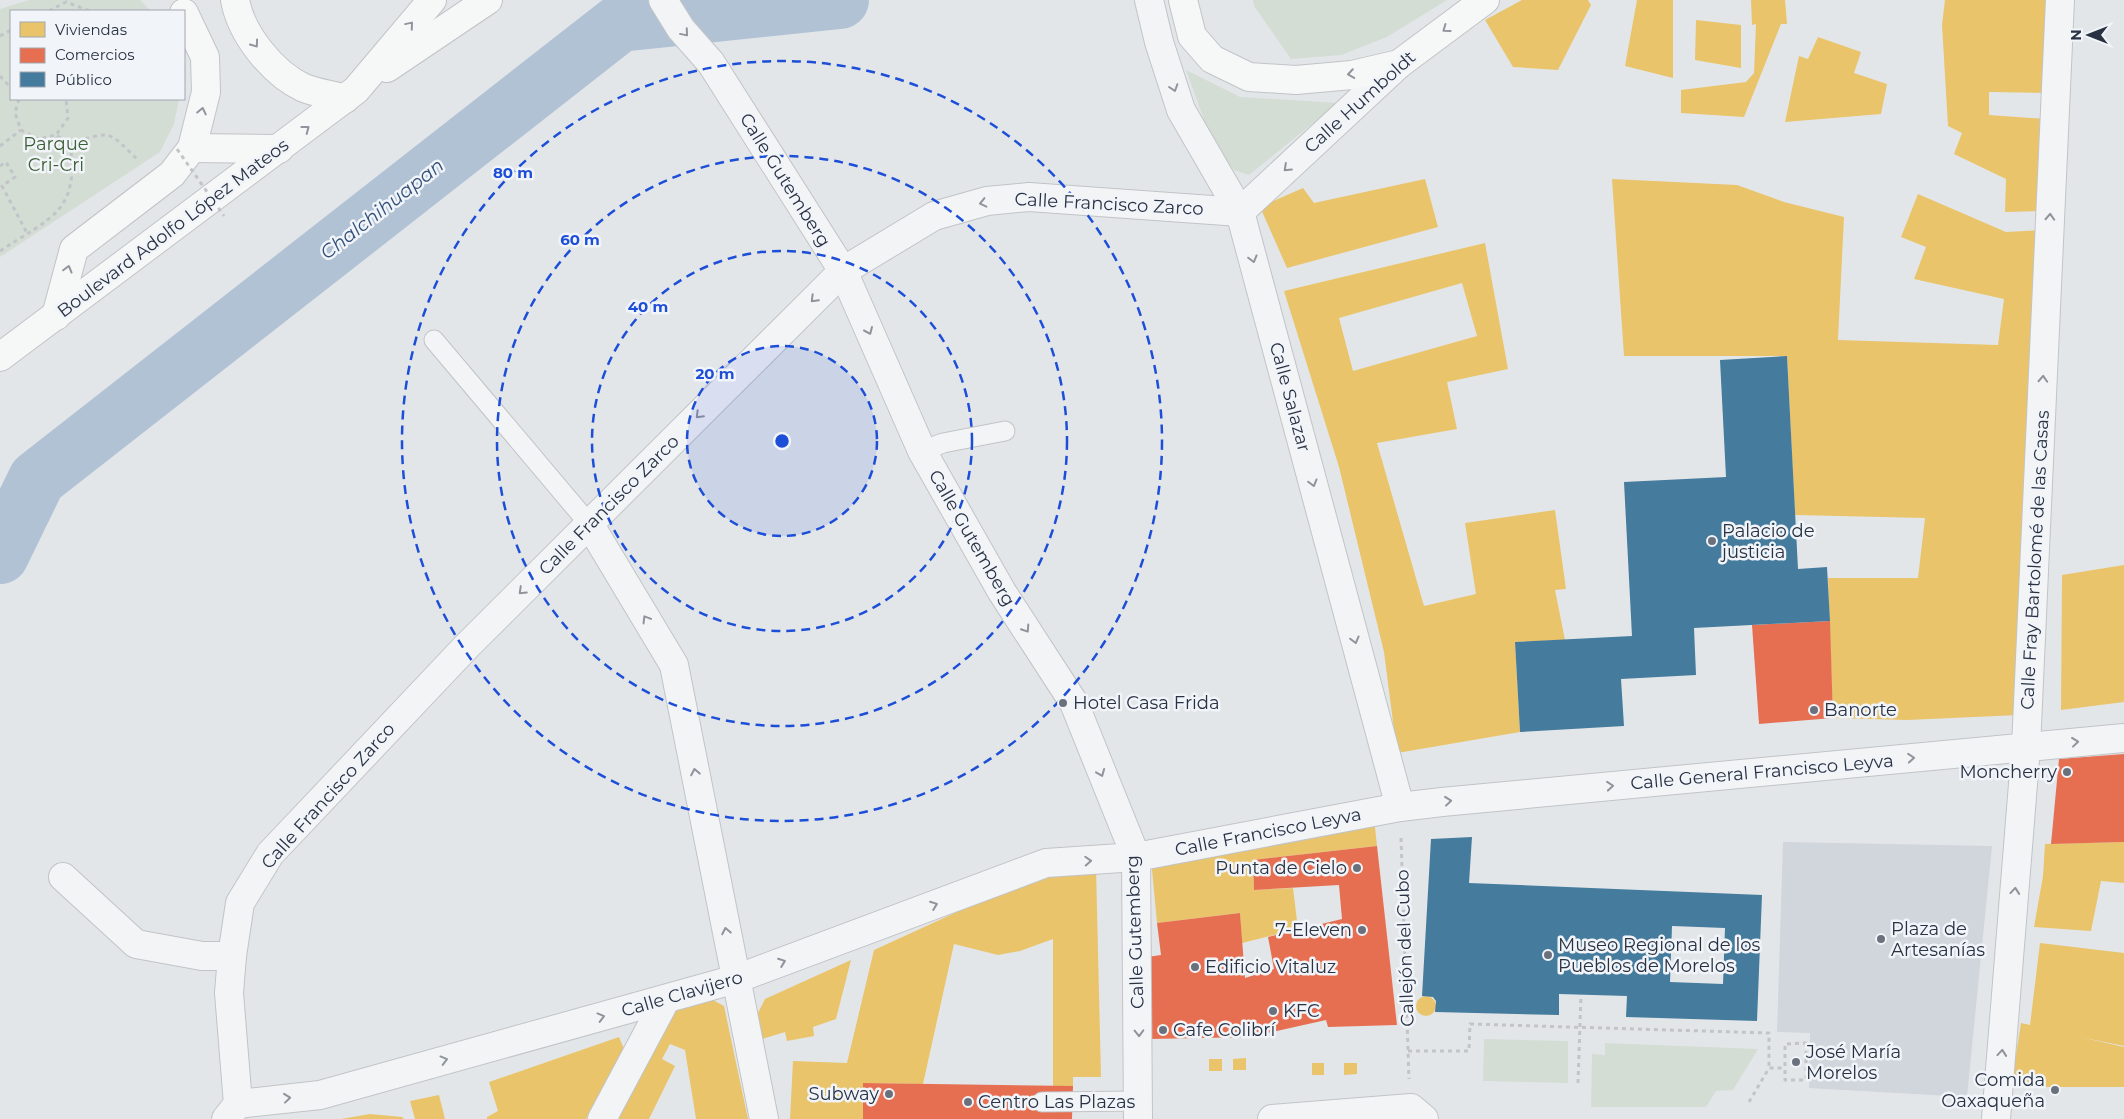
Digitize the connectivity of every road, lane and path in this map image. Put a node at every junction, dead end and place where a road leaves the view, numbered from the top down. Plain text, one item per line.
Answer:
1 (235, 0) edge
2 (432, 0) edge
3 (488, 0) edge
4 (664, 0) edge
5 (1150, 0) edge
6 (1183, 0) edge
7 (1485, 0) edge
8 (2060, 0) edge
9 (50, 10) edge
10 (87, 10) edge
11 (185, 16) edge
12 (1399, 64) junction
13 (0, 76) edge
14 (10, 87) edge
15 (351, 94) junction
16 (19, 100) edge
17 (66, 100) edge
18 (21, 130) junction
19 (56, 134) junction
20 (70, 144) junction
21 (0, 146) edge
22 (184, 148) junction
23 (279, 148) junction
24 (0, 166) edge
25 (160, 184) junction
26 (1240, 212) junction
27 (224, 216) dead end
28 (27, 233) junction
29 (0, 251) edge
30 (842, 271) junction
31 (56, 316) junction
32 (434, 340) dead end
33 (0, 357) edge
34 (1005, 431) dead end
35 (922, 451) junction
36 (590, 525) junction
37 (2124, 738) edge
38 (2026, 747) junction
39 (1400, 807) junction
40 (1136, 857) junction
41 (63, 877) dead end
42 (232, 956) junction
43 (736, 979) junction
44 (1581, 995) dead end
45 (666, 999) junction
46 (1580, 1027) junction
47 (1408, 1051) junction
48 (1770, 1068) junction
49 (1785, 1068) junction
50 (1578, 1083) dead end
51 (1410, 1089) dead end
52 (1042, 1102) dead end
53 (1749, 1102) dead end
54 (1139, 1110) edge
55 (232, 1111) edge
56 (602, 1119) edge
57 (764, 1119) edge
58 (1272, 1119) edge
59 (1424, 1119) edge
60 (1996, 1119) edge

1 -> 15 main road
15 -> 2 main road
3 - 15 main road
4 -> 30 street, Calle Gutemberg
5 -> 26 street, Calle Salazar
12 -> 6 main road
7 -> 12 main road, Calle Humboldt
38 -> 8 street, Calle Fray Bartolomé de las Casas
9 - 10 path
22 -> 11 main road
12 -> 26 street, Calle Humboldt
13 - 14 path
23 -> 15 main road, Boulevard Adolfo López Mateos
16 - 18 path
17 - 19 path
18 - 19 path
18 - 21 path
19 - 20 path
20 - 25 path
20 - 28 path
22 - 23 main road
22 - 25 main road
22 - 27 path, bridge
23 - 31 main road, Boulevard Adolfo López Mateos
24 - 28 path
31 -> 25 main road
26 -> 30 street, Calle Francisco Zarco
26 -> 39 street, Calle Salazar
28 - 29 path
30 -> 35 street, Calle Gutemberg
30 -> 36 street, Calle Francisco Zarco
31 - 33 main road, Boulevard Adolfo López Mateos
32 - 36 lane
34 - 35 lane
35 -> 40 street, Calle Gutemberg
36 -> 42 street, Calle Francisco Zarco
43 -> 36 street
38 -> 37 street, Calle General Francisco Leyva
39 -> 38 street, Calle General Francisco Leyva
60 -> 38 street, Calle Fray Bartolomé de las Casas
39 - 40 street, Calle Francisco Leyva
39 - 47 path, Callejón del Cubo
43 -> 40 street, Calle Clavijero
40 -> 54 street, Calle Gutemberg
41 - 42 street
42 - 55 street, Calle Francisco Zarco
43 - 45 street, Calle Clavijero
43 - 57 street
44 - 46 path
55 -> 45 street, Calle Clavijero
45 - 56 street
46 - 47 path
46 - 48 path
46 - 50 path
47 - 51 path, Callejón del Cubo
48 - 49 path
48 - 53 path
49 - 49 path
52 - 54 lane
58 - 59 street

